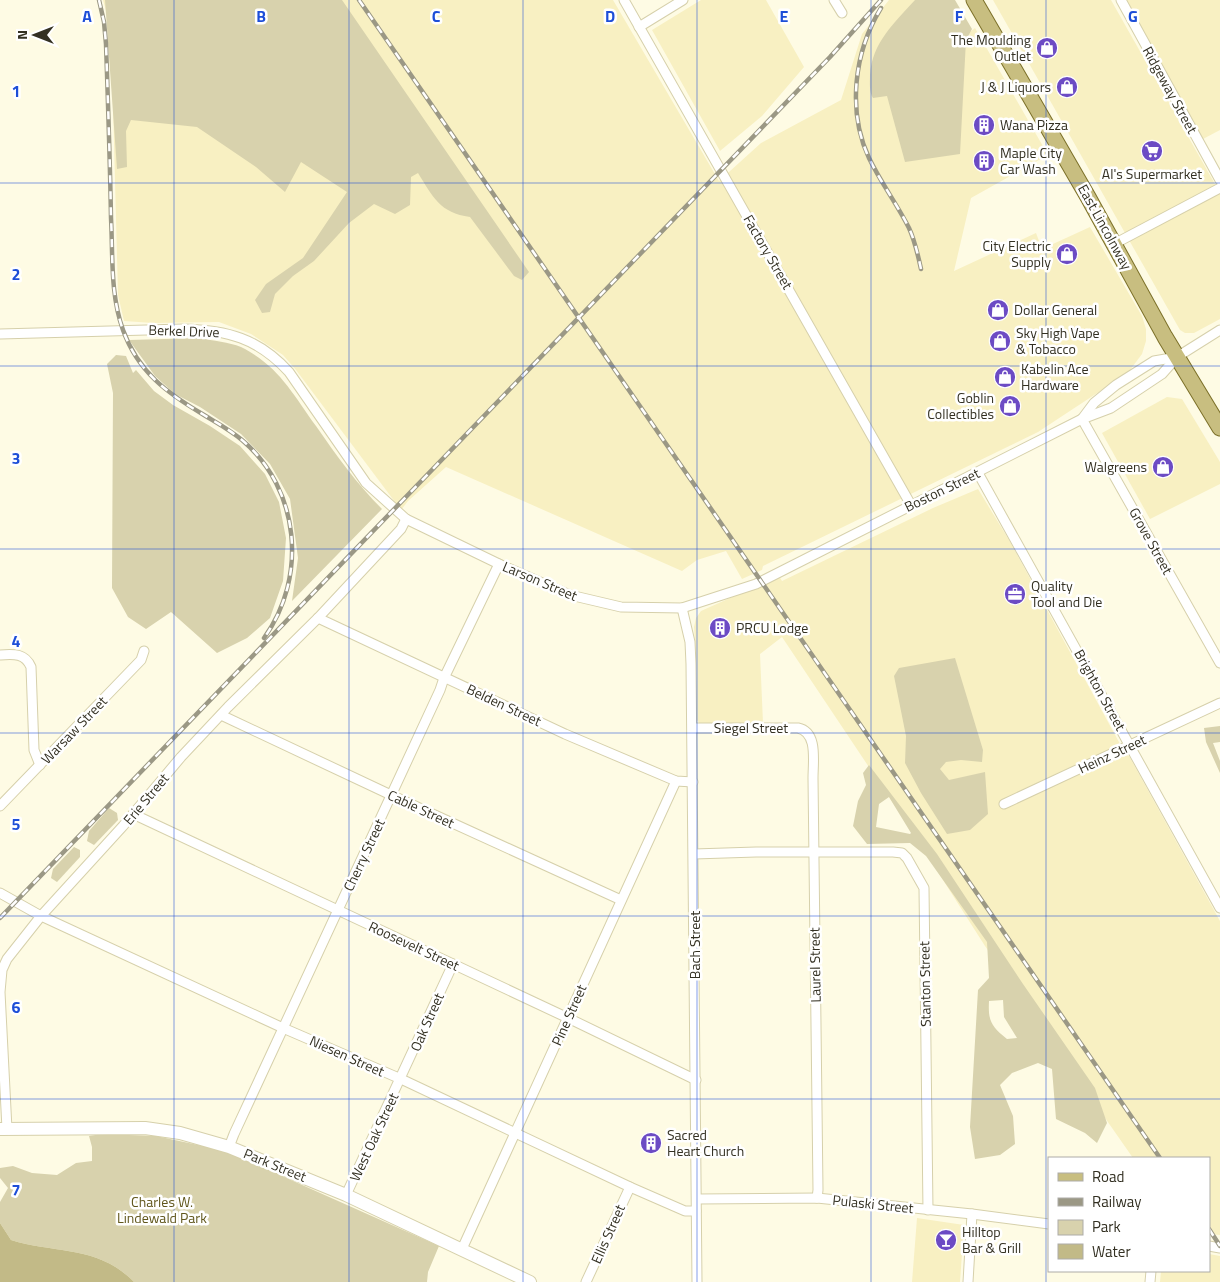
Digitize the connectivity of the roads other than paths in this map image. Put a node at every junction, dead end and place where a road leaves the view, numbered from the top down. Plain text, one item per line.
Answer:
1 (624, 0) edge
2 (683, 0) edge
3 (834, 0) edge
4 (974, 0) edge
5 (1121, 0) edge
6 (842, 14) dead end
7 (639, 27) junction
8 (1220, 180) edge
9 (1220, 188) edge
10 (1114, 244) junction
11 (1220, 330) edge
12 (0, 334) edge
13 (1178, 356) junction
14 (1082, 419) junction
15 (1220, 428) edge
16 (978, 473) junction
17 (911, 505) junction
18 (406, 519) junction
19 (499, 564) junction
20 (682, 608) junction
21 (318, 618) junction
22 (144, 651) dead end
23 (0, 655) edge
24 (1220, 663) edge
25 (444, 678) junction
26 (1220, 703) edge
27 (221, 715) junction
28 (693, 728) junction
29 (808, 732) joint
30 (1131, 746) junction
31 (40, 765) junction
32 (676, 781) junction
33 (693, 782) junction
34 (391, 795) junction
35 (1004, 804) dead end
36 (0, 806) edge
37 (132, 814) junction
38 (814, 852) junction
39 (694, 854) junction
40 (0, 893) edge
41 (621, 900) junction
42 (1220, 908) edge
43 (338, 910) junction
44 (42, 916) junction
45 (453, 964) junction
46 (568, 1018) junction
47 (283, 1028) junction
48 (401, 1079) junction
49 (696, 1080) junction
50 (4, 1129) edge
51 (516, 1133) junction
52 (229, 1147) junction
53 (630, 1187) junction
54 (346, 1195) junction
55 (816, 1198) junction
56 (697, 1199) junction
57 (928, 1210) junction
58 (696, 1211) junction
59 (972, 1214) junction
60 (1048, 1224) edge
61 (462, 1249) junction
62 (530, 1282) edge
63 (586, 1282) edge
64 (697, 1282) edge
65 (968, 1282) edge

1 - 7 street, Factory Street
2 - 7 street
3 - 6 street
4 - 10 main road, East Lincolnway
5 - 8 street, Ridgeway Street
7 - 17 street, Factory Street
9 - 10 street
10 - 13 main road, East Lincolnway
11 - 13 street, Boston Street
12 - 18 street, Berkel Drive
13 - 14 street, Boston Street
13 - 14 street, Boston Street
13 - 15 main road, East Lincolnway
14 - 16 street, Boston Street
14 - 24 street, Grove Street
16 - 17 street, Boston Street
16 - 30 street, Brighton Street
17 - 20 street, Boston Street
18 - 19 street, Larson Street
18 - 21 street, Erie Street
19 - 20 street, Larson Street
19 - 25 street, Cherry Street
20 - 28 street, Bach Street
21 - 25 street, Belden Street
21 - 27 street, Erie Street
22 - 31 street, Warsaw Street
23 - 31 street
25 - 32 street, Belden Street
25 - 34 street, Cherry Street
26 - 30 street, Heinz Street
27 - 34 street, Cable Street
27 - 37 street, Erie Street
28 - 29 street, Siegel Street
28 - 33 street, Bach Street
29 - 38 street, Laurel Street
30 - 35 street, Heinz Street
30 - 42 street, Brighton Street
31 - 36 street, Warsaw Street
32 - 33 street, Belden Street
32 - 41 street, Pine Street
33 - 39 street, Bach Street
34 - 41 street, Cable Street
34 - 43 street, Cherry Street
37 - 43 street, Roosevelt Street
37 - 44 street, Erie Street
38 - 39 street
38 - 55 street, Laurel Street
38 - 57 street, Stanton Street
39 - 49 street, Bach Street
40 - 44 street, Niesen Street
41 - 46 street, Pine Street
43 - 45 street, Roosevelt Street
43 - 47 street, Cherry Street
44 - 47 street, Niesen Street
44 - 50 street, Erie Street
45 - 46 street, Roosevelt Street
45 - 48 street, Oak Street
46 - 49 street, Roosevelt Street
46 - 51 street, Pine Street
47 - 48 street, Niesen Street
47 - 52 street, Cherry Street
48 - 51 street, Niesen Street
48 - 54 street, West Oak Street
49 - 56 street, Bach Street
50 - 52 street, Park Street
51 - 53 street, Niesen Street
51 - 61 street, Pine Street
52 - 54 street, Park Street
53 - 58 street, Niesen Street
53 - 63 street, Ellis Street
54 - 61 street, Park Street
55 - 56 street, Pulaski Street
55 - 57 street, Pulaski Street
56 - 58 street, Bach Street
57 - 59 street, Pulaski Street
58 - 64 street, Bach Street
59 - 60 street, Pulaski Street
59 - 65 street
61 - 62 street, Park Street

